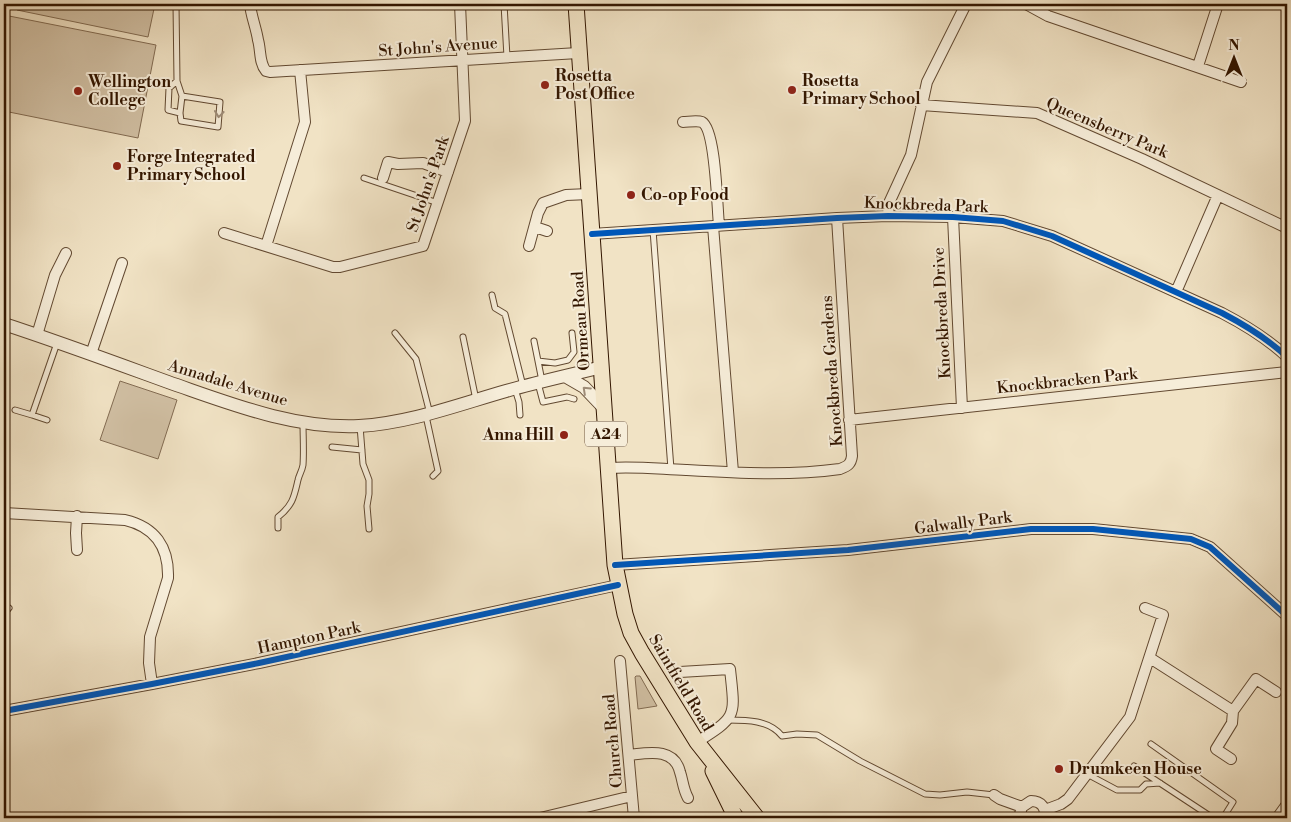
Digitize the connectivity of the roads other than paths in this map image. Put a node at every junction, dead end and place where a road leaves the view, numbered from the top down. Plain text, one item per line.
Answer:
1 (176, 4) edge
2 (250, 4) edge
3 (460, 4) edge
4 (504, 4) edge
5 (576, 4) edge
6 (966, 4) edge
7 (1026, 4) edge
8 (1218, 4) edge
9 (578, 52) junction
10 (507, 57) junction
11 (463, 60) junction
12 (1198, 66) junction
13 (300, 70) junction
14 (178, 81) junction
15 (1241, 82) dead end
16 (182, 96) junction
17 (921, 105) junction
18 (180, 113) junction
19 (683, 122) dead end
20 (448, 172) junction
21 (364, 178) dead end
22 (383, 178) dead end
23 (589, 194) junction
24 (1218, 195) junction
25 (438, 203) junction
26 (888, 216) junction
27 (952, 217) junction
28 (837, 218) junction
29 (716, 225) junction
30 (535, 227) junction
31 (1287, 228) edge
32 (653, 230) junction
33 (547, 231) dead end
34 (224, 233) dead end
35 (592, 234) junction
36 (266, 246) junction
37 (529, 246) dead end
38 (66, 253) dead end
39 (122, 263) dead end
40 (1176, 292) junction
41 (492, 294) dead end
42 (4, 324) edge
43 (395, 333) dead end
44 (572, 333) dead end
45 (37, 335) junction
46 (463, 337) dead end
47 (534, 340) dead end
48 (57, 342) junction
49 (91, 354) junction
50 (1287, 357) edge
51 (538, 361) junction
52 (602, 367) junction
53 (1287, 372) edge
54 (565, 376) junction
55 (540, 382) junction
56 (519, 388) junction
57 (574, 399) dead end
58 (476, 400) junction
59 (604, 408) junction
60 (962, 408) junction
61 (15, 410) dead end
62 (32, 415) junction
63 (428, 415) junction
64 (520, 415) dead end
65 (47, 420) dead end
66 (849, 420) junction
67 (303, 422) junction
68 (360, 426) junction
69 (332, 447) dead end
70 (362, 450) junction
71 (609, 468) junction
72 (671, 469) junction
73 (733, 472) junction
74 (434, 476) dead end
75 (4, 513) edge
76 (78, 516) junction
77 (278, 528) dead end
78 (369, 529) dead end
79 (77, 550) dead end
80 (615, 565) junction
81 (618, 585) junction
82 (9, 608) dead end
83 (1145, 608) dead end
84 (4, 614) edge
85 (1287, 616) edge
86 (631, 633) joint
87 (1150, 658) junction
88 (620, 661) dead end
89 (680, 672) dead end
90 (152, 684) junction
91 (1276, 692) dead end
92 (4, 711) edge
93 (1233, 711) junction
94 (728, 720) junction
95 (1151, 744) dead end
96 (700, 746) junction
97 (629, 755) junction
98 (1231, 759) dead end
99 (1134, 766) dead end
100 (1087, 774) junction
101 (1161, 784) junction
102 (994, 795) joint
103 (632, 796) junction
104 (688, 798) dead end
105 (1287, 802) edge
106 (1022, 807) junction
107 (1044, 814) edge
108 (751, 815) edge
109 (540, 818) edge
110 (634, 818) edge
111 (736, 818) edge
112 (763, 818) edge
113 (1021, 818) edge
114 (1213, 818) edge
115 (1223, 818) edge
116 (1274, 818) edge

1 - 14 lane
2 - 13 street, St John's Avenue
3 - 11 street, St John's Park
4 - 10 lane
5 - 9 main road, Ormeau Road / A24
6 - 17 street
7 - 12 street
8 - 12 street
9 - 10 street, St John's Avenue
9 - 23 main road, Ormeau Road / A24
10 - 11 street, St John's Avenue
11 - 13 street, St John's Avenue
11 - 20 street, St John's Park
12 - 15 street
13 - 36 street
14 - 16 lane
14 - 18 lane
16 - 18 lane
16 -> 18 lane
17 - 24 street, Queensberry Park
17 - 26 street
19 - 29 street
20 - 22 street
20 - 25 street, St John's Park
21 - 25 lane
23 - 30 street
23 - 35 main road, Ormeau Road / A24
24 - 31 street, Queensberry Park
24 - 40 street
25 - 36 street, St John's Park
26 - 27 street, Knockbreda Park
26 - 28 street, Knockbreda Park
27 - 40 street, Knockbreda Park
27 - 60 street, Knockbreda Drive
28 - 29 street, Knockbreda Park
28 - 66 street, Knockbreda Gardens
29 - 32 street, Knockbreda Park
29 - 73 street
30 - 33 street
30 - 37 street
32 - 35 street, Knockbreda Park
32 - 72 lane
34 - 36 street, St John's Park
35 - 52 main road, Ormeau Road / A24
38 - 45 street
39 - 49 street
40 - 50 street, Knockbreda Park
41 - 56 lane
42 - 45 street, Annadale Avenue
43 - 63 lane
44 - 51 lane
45 - 48 street, Annadale Avenue
46 - 58 lane
47 - 51 lane
48 - 49 street, Annadale Avenue
48 - 62 lane
49 - 67 street, Annadale Avenue
51 - 55 lane
52 - 54 street, Annadale Avenue
52 - 59 main road, Ormeau Road / A24
53 - 60 street, Knockbracken Park
54 - 55 street, Annadale Avenue
59 -> 54 street
55 - 56 street, Annadale Avenue
55 - 57 lane
56 - 58 street, Annadale Avenue
56 - 64 lane
58 - 63 street, Annadale Avenue
59 - 71 main road, Ormeau Road / A24
60 - 66 street, Knockbracken Park
61 - 62 lane
62 - 65 lane
63 - 68 street, Annadale Avenue
63 - 74 lane
66 - 73 street, Knockbreda Gardens
67 - 68 street, Annadale Avenue
67 - 77 lane
68 - 70 lane
69 - 70 lane
70 - 78 lane
71 - 72 street
71 - 80 main road, Ormeau Road / A24
72 - 73 street
75 - 76 street
76 - 79 street
76 - 90 street
80 - 81 main road, Ormeau Road / A24
80 - 85 street, Galwally Park
81 - 86 main road, Ormeau Road / A24
81 - 90 street, Hampton Park
82 - 84 lane
83 - 87 street
86 - 96 main road, Saintfield Road / A24
87 - 93 street
87 - 100 street
88 - 97 street, Church Road
89 - 94 street
90 - 92 street, Hampton Park
91 - 93 street
93 - 98 street
94 - 96 street
94 - 102 lane
95 - 115 lane
96 - 108 main road, Saintfield Road / A24
96 - 111 main road, Saintfield Road / A24
97 - 103 street, Church Road
97 - 104 street
99 - 101 lane
100 - 101 lane
100 - 107 street
101 - 114 lane
102 - 106 street
103 - 109 street
103 - 110 street, Church Road
105 - 116 lane
106 - 107 street
106 - 113 street
108 - 112 street

